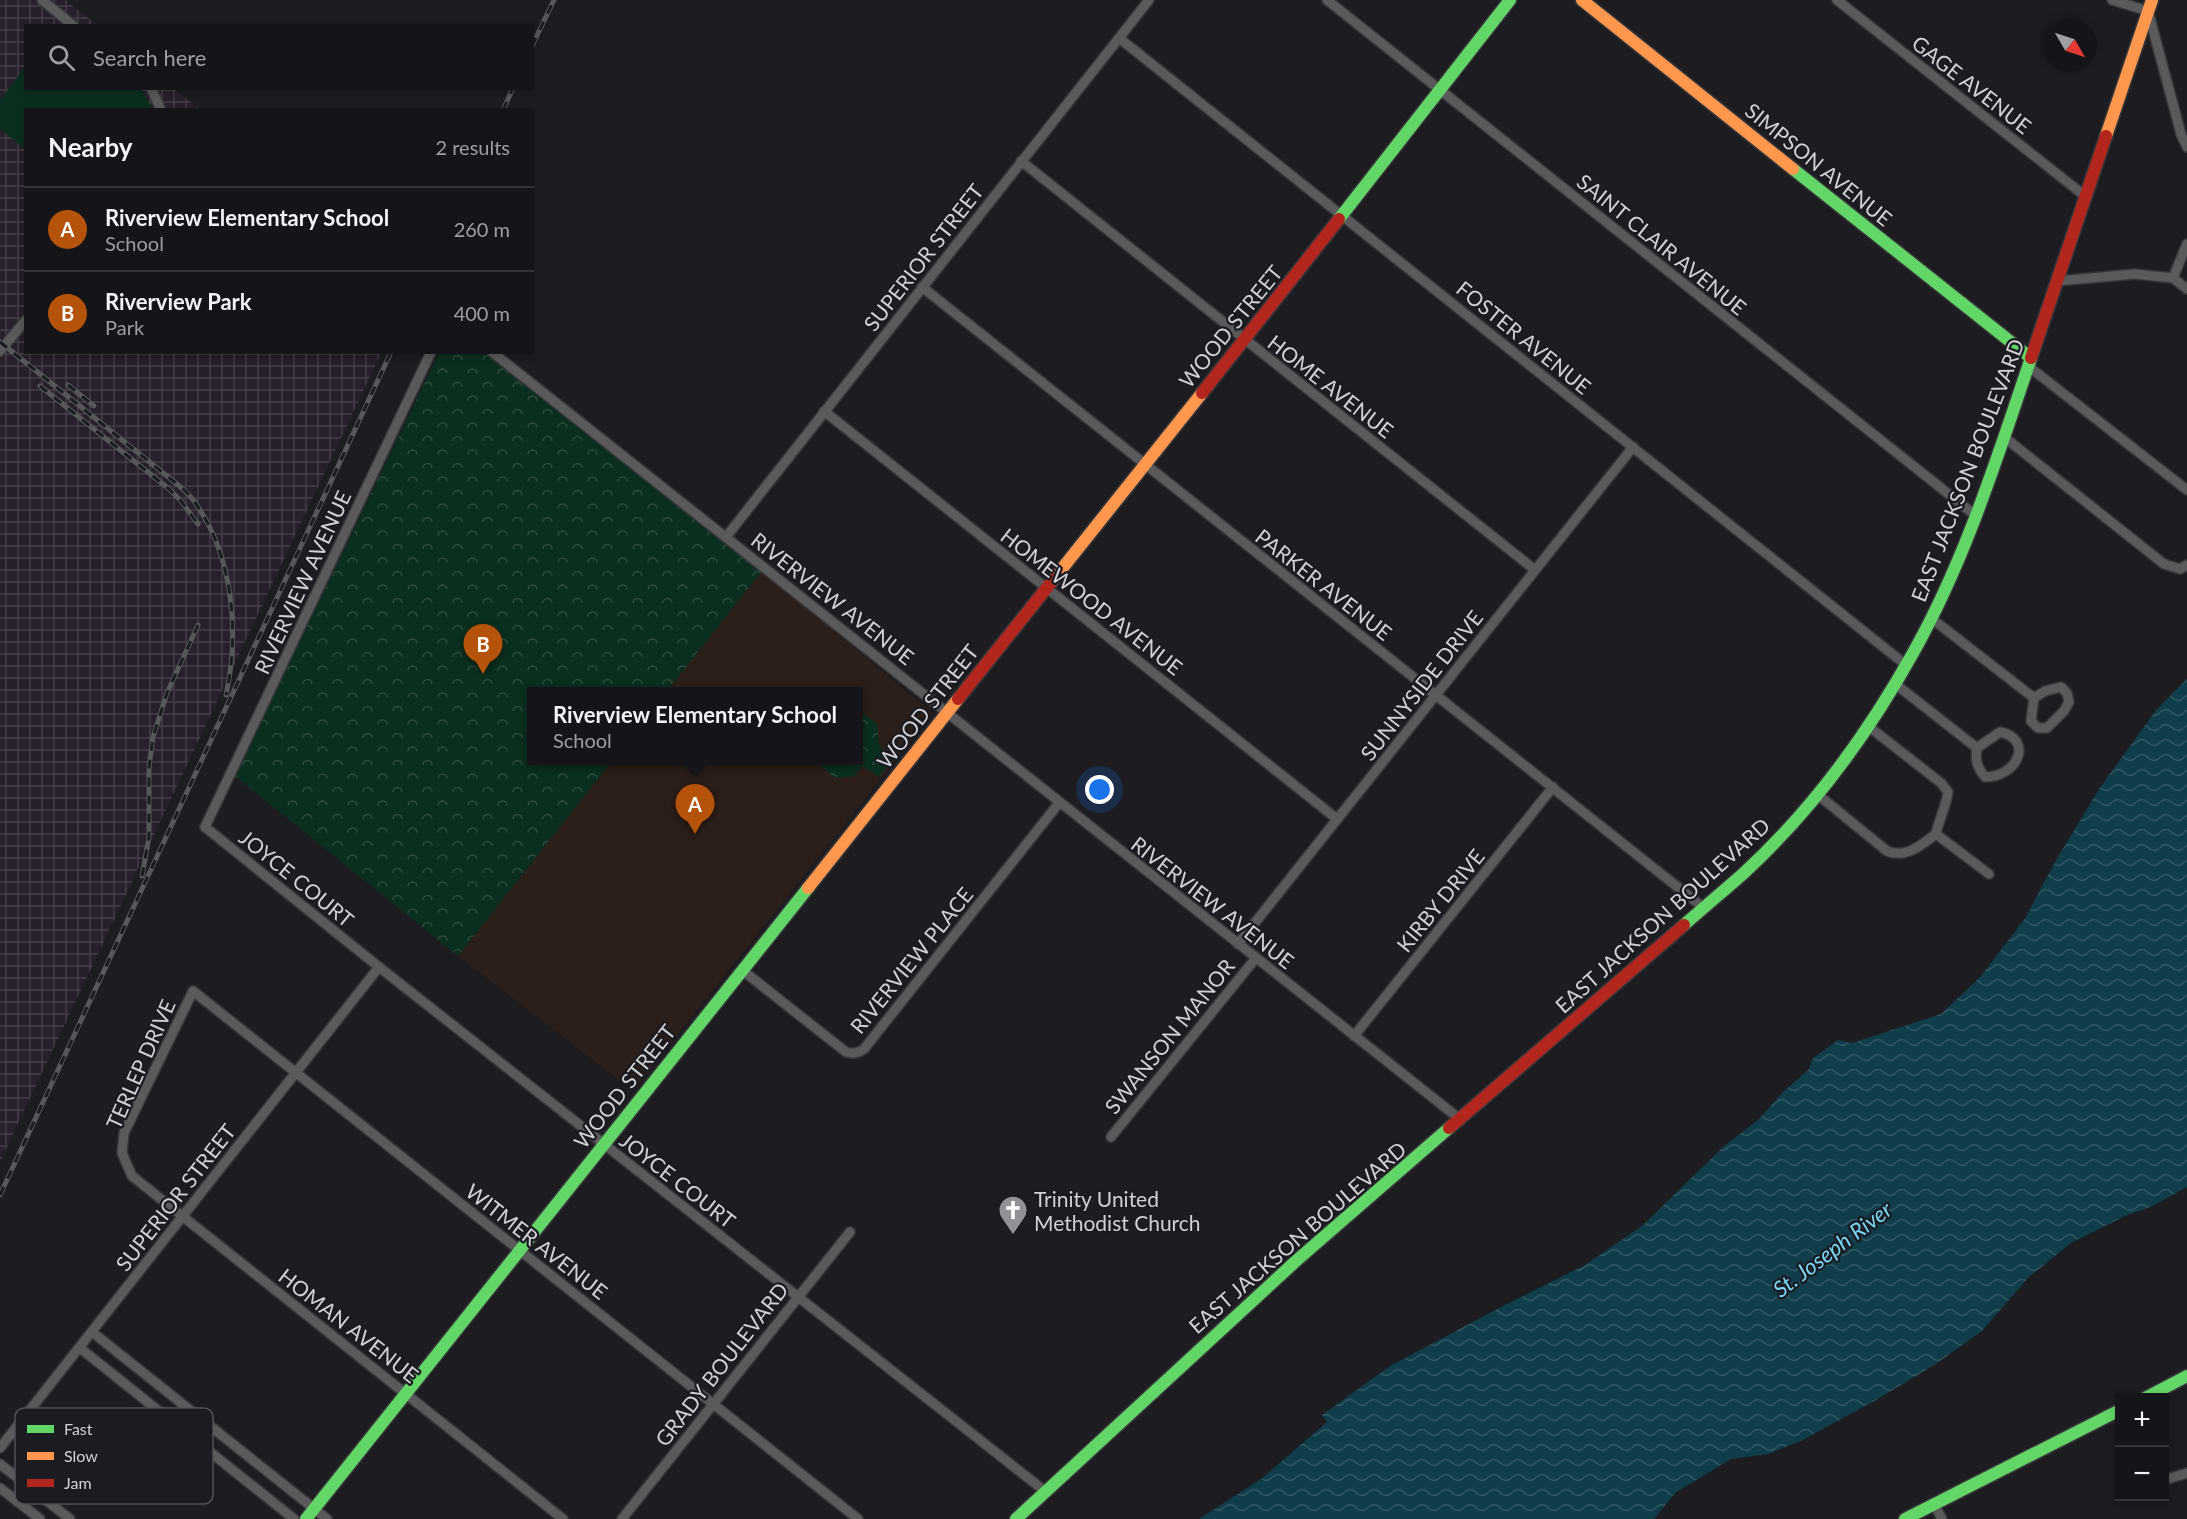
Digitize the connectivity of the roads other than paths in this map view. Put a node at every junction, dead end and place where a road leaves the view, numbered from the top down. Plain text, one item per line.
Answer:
1 (42, 0) edge
2 (1149, 0) edge
3 (1327, 0) edge
4 (1510, 0) edge
5 (1582, 0) edge
6 (1837, 0) edge
7 (2112, 0) edge
8 (2150, 6) edge
9 (72, 24) edge
10 (1119, 38) junction
11 (152, 90) edge
12 (1440, 90) junction
13 (160, 108) edge
14 (2187, 147) edge
15 (1022, 161) junction
16 (2085, 196) junction
17 (1342, 215) junction
18 (2187, 244) edge
19 (2173, 278) junction
20 (2058, 281) junction
21 (922, 287) junction
22 (2187, 289) edge
23 (24, 322) edge
24 (1244, 340) junction
25 (0, 351) edge
26 (430, 354) edge
27 (495, 354) edge
28 (2030, 362) junction
29 (824, 411) junction
30 (2004, 437) junction
31 (1632, 447) junction
32 (1144, 464) junction
33 (2187, 490) edge
34 (1975, 516) junction
35 (726, 537) junction
36 (2187, 565) edge
37 (1535, 570) junction
38 (1046, 588) junction
39 (1931, 618) junction
40 (1906, 665) junction
41 (1894, 683) junction
42 (1436, 695) junction
43 (2034, 698) junction
44 (948, 712) junction
45 (1868, 726) junction
46 (1977, 748) junction
47 (1553, 787) junction
48 (1817, 794) junction
49 (1059, 803) junction
50 (1337, 819) junction
51 (205, 827) joint
52 (1936, 834) junction
53 (1989, 874) dead end
54 (1704, 908) junction
55 (1238, 944) junction
56 (1255, 959) junction
57 (379, 967) junction
58 (742, 970) junction
59 (193, 991) joint
60 (1354, 1036) junction
61 (295, 1073) junction
62 (1461, 1120) junction
63 (1111, 1137) dead end
64 (604, 1144) junction
65 (122, 1153) joint
66 (183, 1216) junction
67 (850, 1232) dead end
68 (519, 1250) junction
69 (798, 1296) junction
70 (92, 1332) junction
71 (80, 1348) junction
72 (2187, 1376) edge
73 (406, 1393) junction
74 (2155, 1393) edge
75 (713, 1403) junction
76 (32, 1408) edge
77 (155, 1408) edge
78 (187, 1408) edge
79 (2115, 1413) edge
80 (213, 1428) edge
81 (15, 1429) edge
82 (0, 1448) edge
83 (213, 1454) edge
84 (0, 1464) edge
85 (2187, 1473) edge
86 (15, 1476) edge
87 (2169, 1478) edge
88 (0, 1488) edge
89 (1046, 1492) junction
90 (15, 1500) edge
91 (21, 1504) edge
92 (51, 1504) edge
93 (1934, 1504) junction
94 (314, 1509) junction
95 (40, 1519) edge
96 (70, 1519) edge
97 (294, 1519) edge
98 (306, 1519) edge
99 (327, 1519) edge
100 (563, 1519) edge
101 (622, 1519) edge
102 (858, 1519) edge
103 (1016, 1519) edge
104 (1905, 1519) edge
105 (1942, 1519) edge

1 - 9 street
2 - 10 street, SUPERIOR STREET
3 - 12 street, SAINT CLAIR AVENUE
4 - 12 street, WOOD STREET
5 - 28 street, SIMPSON AVENUE
6 - 16 street, GAGE AVENUE
7 - 8 street
8 - 14 street
8 - 16 street, EAST JACKSON BOULEVARD
10 - 15 street, SUPERIOR STREET
10 - 17 street, FOSTER AVENUE
11 - 13 street
12 - 17 street, WOOD STREET
12 - 34 street, SAINT CLAIR AVENUE
15 - 21 street, SUPERIOR STREET
15 - 24 street, HOME AVENUE
16 - 20 street, EAST JACKSON BOULEVARD
17 - 24 street, WOOD STREET
17 - 31 street, FOSTER AVENUE
18 - 19 street
19 - 20 street
19 - 22 street
20 - 28 street, EAST JACKSON BOULEVARD
21 - 29 street, SUPERIOR STREET
21 - 32 street, PARKER AVENUE
23 - 25 street
24 - 32 street, WOOD STREET
24 - 37 street, HOME AVENUE
26 - 51 street, RIVERVIEW AVENUE
27 - 35 street, RIVERVIEW AVENUE
28 - 30 street, EAST JACKSON BOULEVARD
28 - 33 street
29 - 35 street, SUPERIOR STREET
29 - 38 street, HOMEWOOD AVENUE
30 - 34 street, EAST JACKSON BOULEVARD
30 - 36 street
31 - 37 street, SUNNYSIDE DRIVE
31 - 40 street, FOSTER AVENUE
32 - 38 street, WOOD STREET
32 - 42 street, PARKER AVENUE
34 - 39 street, EAST JACKSON BOULEVARD
35 - 44 street, RIVERVIEW AVENUE
37 - 42 street, SUNNYSIDE DRIVE
38 - 44 street, WOOD STREET
38 - 50 street, HOMEWOOD AVENUE
39 - 40 street, EAST JACKSON BOULEVARD
39 - 43 street
40 - 41 street, EAST JACKSON BOULEVARD
41 - 45 street, EAST JACKSON BOULEVARD
41 - 46 street
42 - 47 street, PARKER AVENUE
42 - 50 street, SUNNYSIDE DRIVE
43 - 43 street
44 - 49 street, RIVERVIEW AVENUE
44 - 58 street, WOOD STREET
45 - 48 street, EAST JACKSON BOULEVARD
45 - 52 street
46 - 46 street
47 - 54 street, PARKER AVENUE
47 - 60 street, KIRBY DRIVE
48 - 52 street
48 - 54 street, EAST JACKSON BOULEVARD
49 - 55 street, RIVERVIEW AVENUE
49 - 58 street, RIVERVIEW PLACE
50 - 55 street, SUNNYSIDE DRIVE
51 - 57 street, JOYCE COURT
52 - 53 street
54 - 62 street, EAST JACKSON BOULEVARD
55 - 56 street, RIVERVIEW AVENUE
56 - 60 street, RIVERVIEW AVENUE
56 - 63 street, SWANSON MANOR
57 - 61 street, SUPERIOR STREET
57 - 64 street, JOYCE COURT
58 - 64 street, WOOD STREET
59 - 61 street, WITMER AVENUE
59 - 65 street, TERLEP DRIVE
60 - 62 street, RIVERVIEW AVENUE
61 - 66 street, SUPERIOR STREET
61 - 68 street, WITMER AVENUE
62 - 89 street, EAST JACKSON BOULEVARD
64 - 68 street, WOOD STREET
64 - 69 street, JOYCE COURT
65 - 66 street, HOMAN AVENUE
66 - 70 street, SUPERIOR STREET
66 - 73 street, HOMAN AVENUE
67 - 69 street, GRADY BOULEVARD
68 - 73 street, WOOD STREET
68 - 75 street, WITMER AVENUE
69 - 75 street, GRADY BOULEVARD
69 - 89 street, JOYCE COURT
70 - 71 street, SUPERIOR STREET
70 - 78 street
71 - 76 street, SUPERIOR STREET
71 - 77 street
72 - 74 street
73 - 94 street, WOOD STREET
73 - 100 street, HOMAN AVENUE
75 - 101 street, GRADY BOULEVARD
75 - 102 street, WITMER AVENUE
79 - 93 street
80 - 94 street
81 - 82 street, SUPERIOR STREET
83 - 97 street
84 - 86 street
85 - 87 street
88 - 90 street
89 - 103 street, EAST JACKSON BOULEVARD
91 - 95 street
92 - 96 street
93 - 104 street
93 - 105 street
94 - 98 street, WOOD STREET
94 - 99 street

